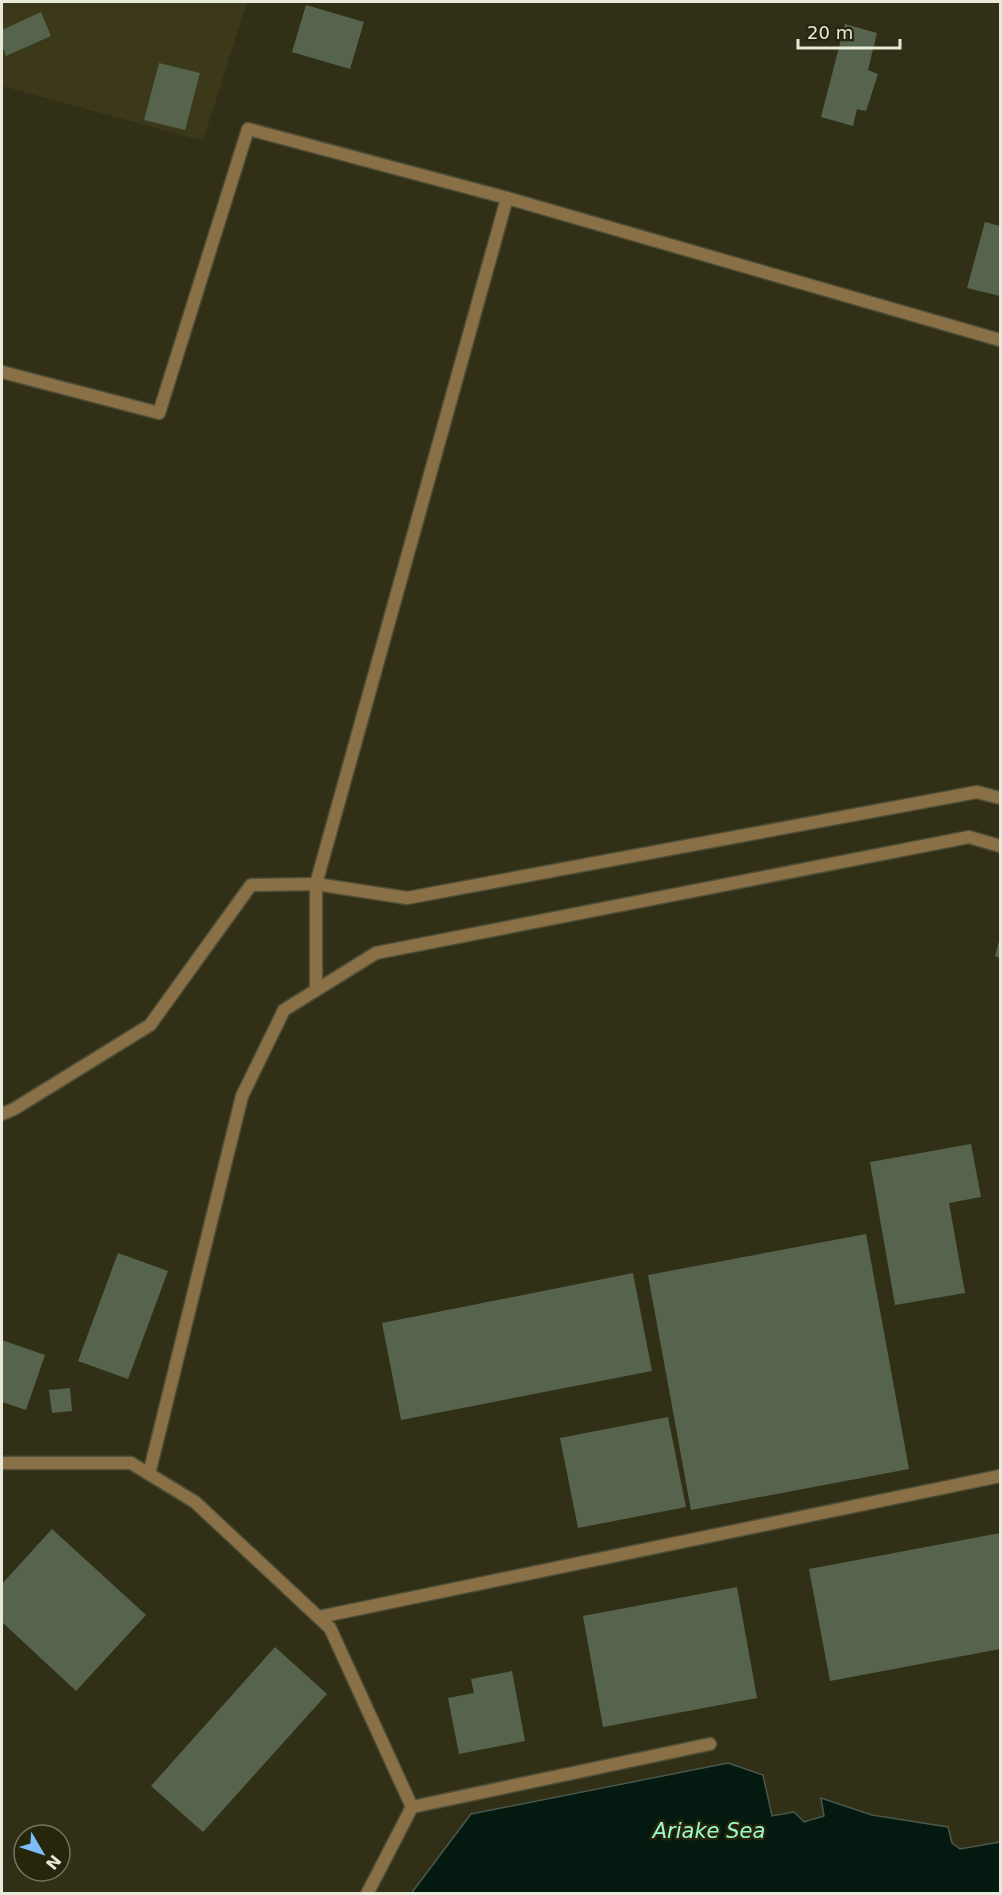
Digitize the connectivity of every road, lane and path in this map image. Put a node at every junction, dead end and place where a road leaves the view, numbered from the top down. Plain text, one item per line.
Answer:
1 (507, 198) junction
2 (1000, 340) edge
3 (2, 372) edge
4 (1000, 798) edge
5 (1000, 846) edge
6 (316, 884) junction
7 (316, 990) junction
8 (2, 1114) edge
9 (2, 1463) edge
10 (149, 1474) junction
11 (1000, 1476) edge
12 (319, 1617) junction
13 (710, 1744) dead end
14 (412, 1807) junction
15 (368, 1893) edge

1 - 2 street
1 - 3 street
1 - 6 street
4 - 6 street
5 - 7 street
6 - 7 street
6 - 8 street
7 - 10 street
9 - 10 street
10 - 12 street
11 - 12 street
12 - 14 street
13 - 14 street
14 - 15 street

